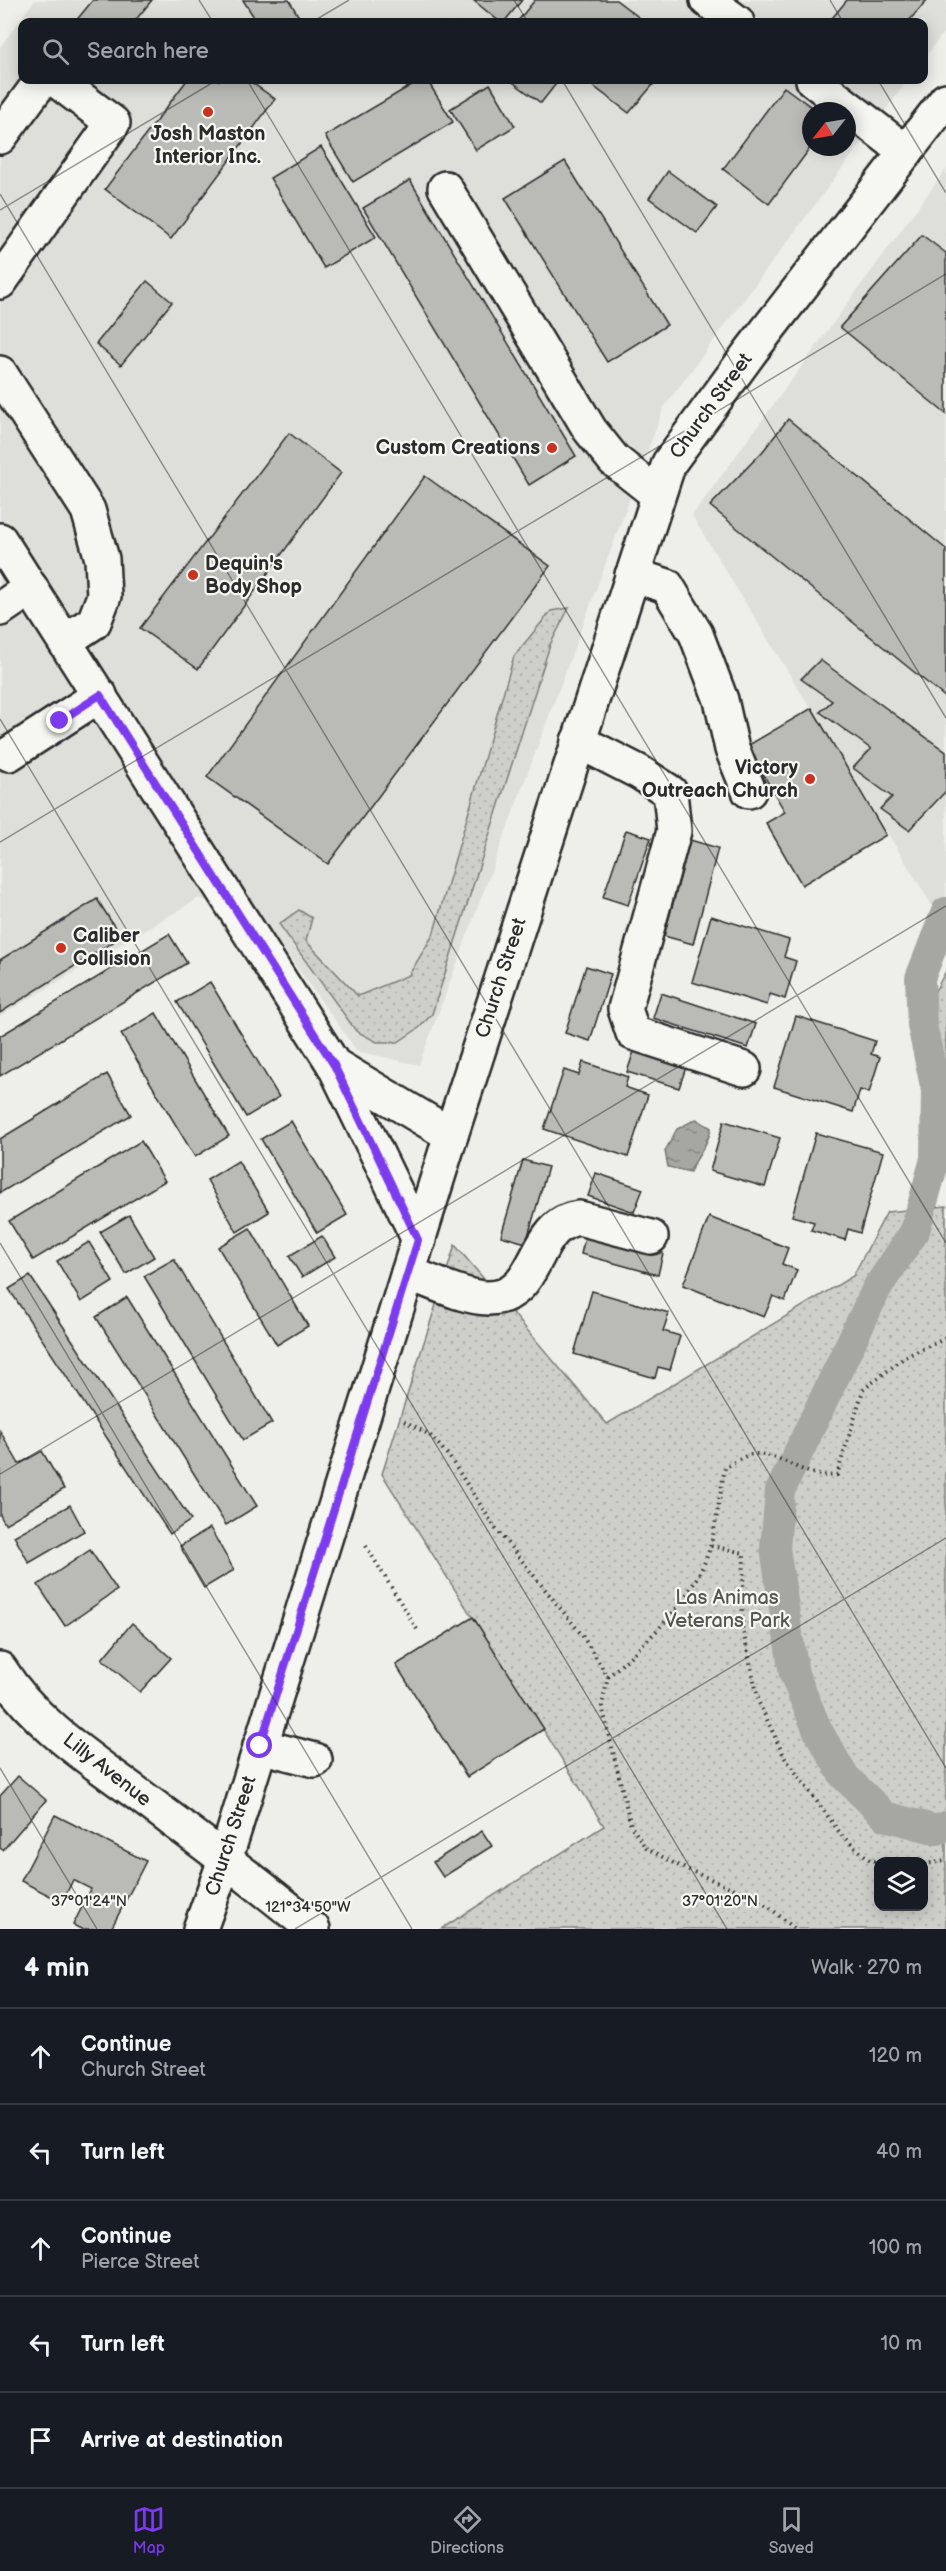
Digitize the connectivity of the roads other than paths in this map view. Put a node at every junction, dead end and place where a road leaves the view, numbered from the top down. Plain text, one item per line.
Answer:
1 (707, 0) edge
2 (732, 18) edge
3 (39, 84) edge
4 (62, 84) edge
5 (818, 84) edge
6 (946, 100) edge
7 (0, 137) edge
8 (906, 152) junction
9 (445, 188) dead end
10 (0, 282) edge
11 (0, 373) edge
12 (658, 495) junction
13 (0, 540) edge
14 (632, 575) junction
15 (31, 588) junction
16 (0, 609) edge
17 (65, 641) junction
18 (100, 695) junction
19 (578, 741) junction
20 (3, 751) edge
21 (749, 791) dead end
22 (334, 1065) junction
23 (744, 1069) dead end
24 (451, 1135) junction
25 (651, 1237) dead end
26 (418, 1240) junction
27 (408, 1273) junction
28 (0, 1669) edge
29 (260, 1746) junction
30 (315, 1760) dead end
31 (225, 1860) junction
32 (200, 1929) edge
33 (314, 1929) edge

1 - 2 street
3 - 7 street
4 - 10 street
5 - 8 street
6 - 8 street, Church Street
8 - 12 street, Church Street
9 - 12 street
11 - 17 street
12 - 14 street, Church Street
13 - 15 street
14 - 19 street, Church Street
14 - 21 street
15 - 16 street
15 - 17 street
17 - 18 street
18 - 20 street
18 - 22 street
19 - 23 street
19 - 24 street, Church Street
22 - 24 street
22 - 26 street
24 - 26 street, Church Street
25 - 27 street
26 - 27 street, Church Street
27 - 29 street, Church Street
28 - 31 street, Lilly Avenue
29 - 30 street
29 - 31 street, Church Street
31 - 32 street, Church Street
31 - 33 street, Lilly Avenue

